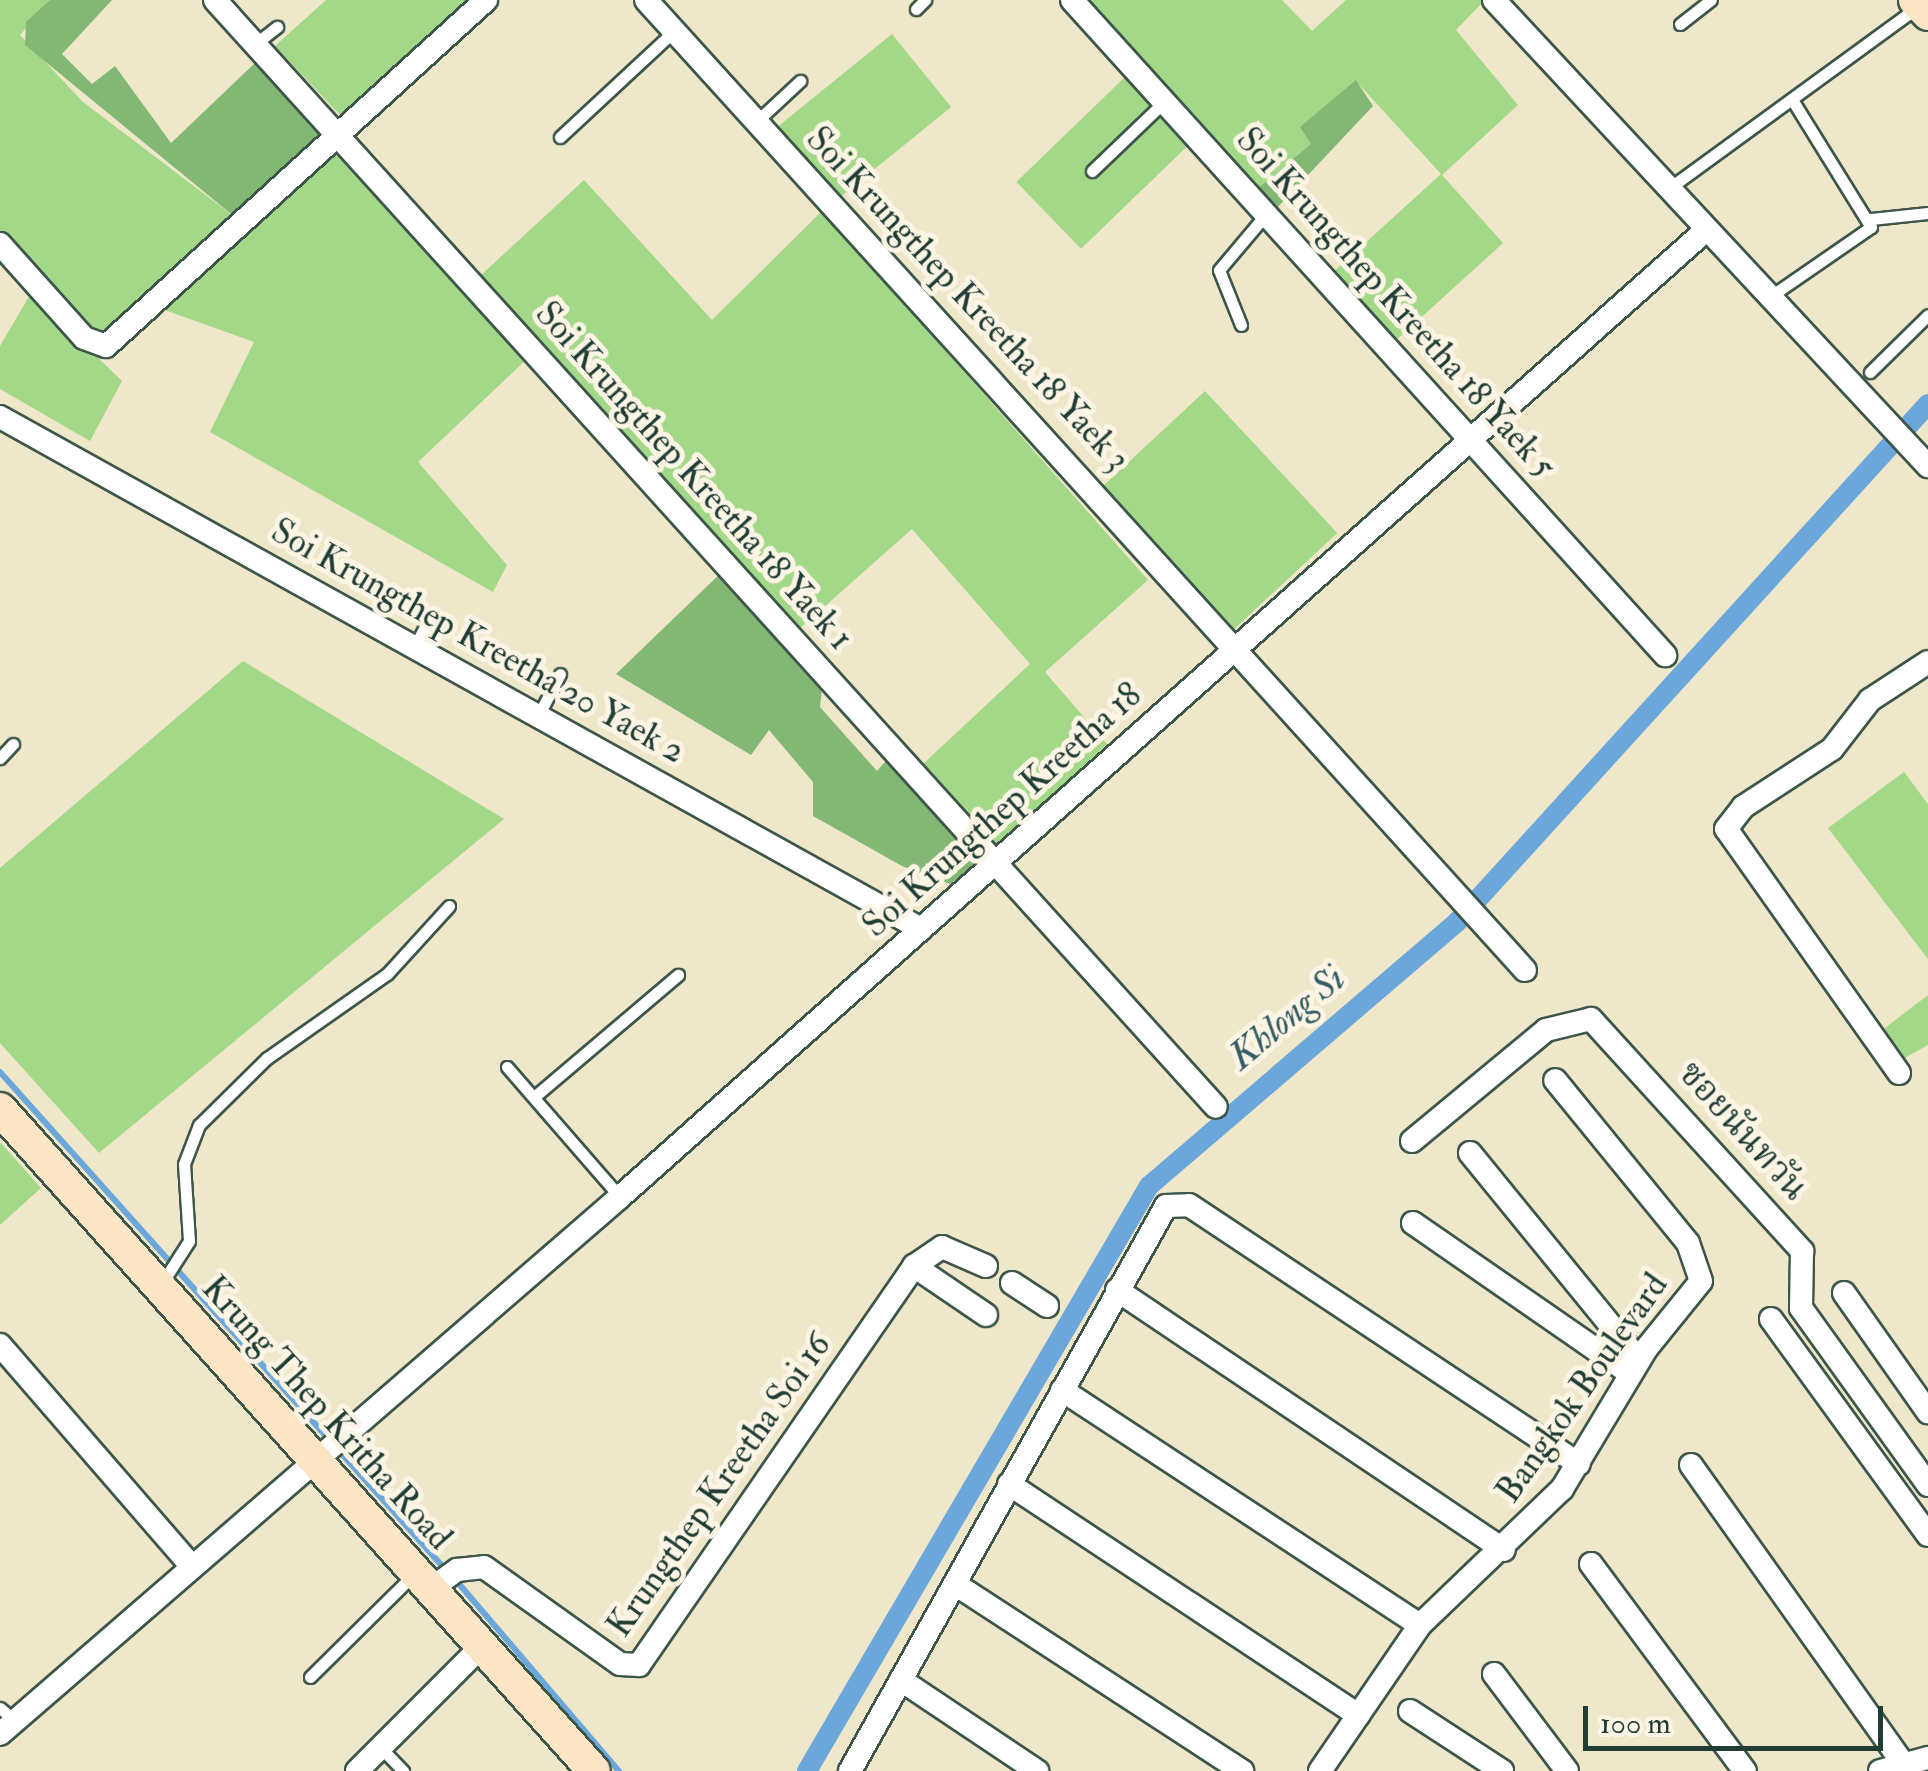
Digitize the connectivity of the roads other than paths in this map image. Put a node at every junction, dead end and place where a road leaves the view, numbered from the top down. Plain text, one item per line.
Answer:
1 (215, 0) edge
2 (486, 0) edge
3 (646, 0) edge
4 (1072, 0) edge
5 (1494, 0) edge
6 (1711, 0) edge
7 (1921, 7) edge
8 (1680, 24) dead end
9 (277, 28) dead end
10 (674, 31) junction
11 (255, 44) junction
12 (800, 81) dead end
13 (1165, 102) junction
14 (1794, 103) junction
15 (757, 122) junction
16 (339, 136) junction
17 (560, 138) dead end
18 (1092, 171) dead end
19 (1668, 189) junction
20 (1268, 213) junction
21 (1928, 213) edge
22 (1872, 219) junction
23 (1704, 231) junction
24 (0, 244) edge
25 (1768, 298) junction
26 (1928, 316) edge
27 (1241, 325) dead end
28 (1870, 372) dead end
29 (0, 417) edge
30 (1472, 437) junction
31 (1926, 463) edge
32 (431, 615) dead end
33 (415, 646) junction
34 (1239, 646) junction
35 (1665, 655) dead end
36 (1928, 662) edge
37 (560, 674) dead end
38 (539, 714) junction
39 (14, 744) dead end
40 (0, 758) edge
41 (996, 862) junction
42 (448, 906) dead end
43 (922, 929) junction
44 (1525, 970) dead end
45 (678, 975) dead end
46 (507, 1067) dead end
47 (1899, 1073) dead end
48 (1555, 1080) dead end
49 (534, 1098) junction
50 (1216, 1107) dead end
51 (0, 1109) edge
52 (1412, 1141) dead end
53 (1470, 1153) dead end
54 (620, 1197) junction
55 (1414, 1222) dead end
56 (914, 1266) junction
57 (986, 1266) dead end
58 (169, 1277) junction
59 (1012, 1284) dead end
60 (1117, 1290) junction
61 (1844, 1292) dead end
62 (1047, 1306) dead end
63 (986, 1315) dead end
64 (1771, 1319) dead end
65 (0, 1345) edge
66 (1635, 1367) junction
67 (1062, 1390) junction
68 (1927, 1408) edge
69 (326, 1448) junction
70 (1579, 1464) junction
71 (1691, 1465) dead end
72 (1010, 1484) junction
73 (1928, 1484) edge
74 (1928, 1534) edge
75 (1504, 1550) junction
76 (190, 1564) junction
77 (1592, 1564) dead end
78 (437, 1577) junction
79 (954, 1584) junction
80 (1420, 1624) junction
81 (482, 1646) junction
82 (1494, 1674) dead end
83 (310, 1677) dead end
84 (901, 1680) junction
85 (1410, 1710) dead end
86 (1358, 1715) junction
87 (5, 1721) edge
88 (381, 1748) junction
89 (1928, 1758) edge
90 (1890, 1765) edge
91 (358, 1771) edge
92 (403, 1771) edge
93 (594, 1771) edge
94 (850, 1771) edge
95 (1038, 1771) edge
96 (1242, 1771) edge
97 (1320, 1771) edge
98 (1502, 1771) edge
99 (1568, 1771) edge
100 (1745, 1771) edge

1 - 11 street, Soi Krungthep Kreetha 18 Yaek 1
2 - 16 street
3 - 10 street, Soi Krungthep Kreetha 18 Yaek 3
4 - 13 street, Soi Krungthep Kreetha 18 Yaek 5
5 - 19 street
6 - 8 lane
7 - 14 lane
9 - 11 lane
10 - 15 street, Soi Krungthep Kreetha 18 Yaek 3
10 - 17 lane
11 - 16 street, Soi Krungthep Kreetha 18 Yaek 1
12 - 15 lane
13 - 18 lane
13 - 20 street, Soi Krungthep Kreetha 18 Yaek 5
14 - 19 lane
14 - 22 lane
15 - 34 street, Soi Krungthep Kreetha 18 Yaek 3
16 - 24 street
16 - 41 street, Soi Krungthep Kreetha 18 Yaek 1
19 - 23 street
20 - 27 lane
20 - 30 street, Soi Krungthep Kreetha 18 Yaek 5
21 - 22 lane
22 - 25 lane
23 - 25 street
23 - 30 street, Soi Krungthep Kreetha 18
25 - 31 street
26 - 28 lane
29 - 33 street, Soi Krungthep Kreetha 20 Yaek 2
30 - 34 street, Soi Krungthep Kreetha 18
30 - 35 street, Soi Krungthep Kreetha 18 Yaek 5
32 - 33 lane
33 - 38 street, Soi Krungthep Kreetha 20 Yaek 2
34 - 41 street, Soi Krungthep Kreetha 18
34 - 44 street, Soi Krungthep Kreetha 18 Yaek 3
36 - 47 street
37 - 38 lane
38 - 43 street, Soi Krungthep Kreetha 20 Yaek 2
39 - 40 lane
41 - 43 street, Soi Krungthep Kreetha 18
41 - 50 street, Soi Krungthep Kreetha 18 Yaek 1
42 - 58 lane
43 - 54 street, Soi Krungthep Kreetha 18
45 - 49 lane
46 - 49 lane
48 - 66 street, Bangkok Boulevard
49 - 54 lane
51 - 58 main road, Krung Thep Kritha Road
52 - 73 street, ซอยนันทวัน
53 - 66 street
54 - 69 street, Soi Krungthep Kreetha 18
55 - 66 street
56 - 57 street
56 - 63 street
56 - 78 street, Krungthep Kreetha Soi 16
58 - 69 main road, Krung Thep Kritha Road
59 - 62 street
60 - 67 street
60 - 70 street
60 - 75 street
61 - 68 street
64 - 74 street
65 - 76 street
66 - 70 street, Bangkok Boulevard
67 - 72 street
67 - 80 street
69 - 76 street, Soi Krungthep Kreetha 18
69 - 78 main road, Krung Thep Kritha Road
70 - 75 street, Bangkok Boulevard
71 - 90 street
72 - 79 street
72 - 86 street
75 - 80 street, Bangkok Boulevard
76 - 87 street, Soi Krungthep Kreetha 18
77 - 100 street
78 - 81 main road, Krung Thep Kritha Road
78 - 83 lane
79 - 84 street
79 - 96 street
80 - 86 street, Bangkok Boulevard
81 - 88 street
81 - 93 main road, Krung Thep Kritha Road
82 - 99 street
84 - 94 street
84 - 95 street
85 - 98 street
86 - 97 street, Bangkok Boulevard
88 - 91 street
88 - 92 lane
89 - 90 street

